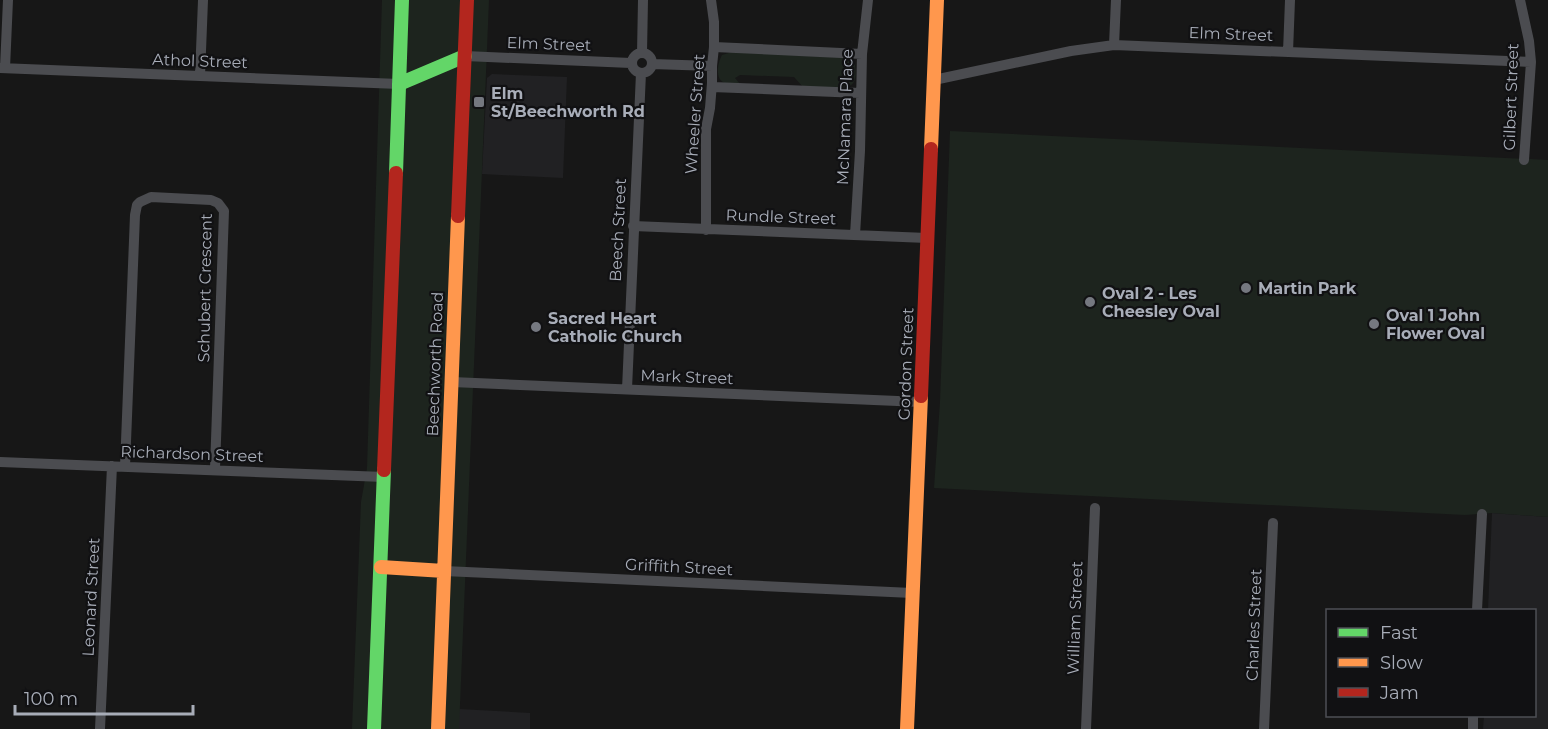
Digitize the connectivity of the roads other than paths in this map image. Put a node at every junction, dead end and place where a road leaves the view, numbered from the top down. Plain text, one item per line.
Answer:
1 (8, 0) edge
2 (203, 0) edge
3 (402, 0) edge
4 (467, 0) edge
5 (644, 0) edge
6 (711, 0) edge
7 (868, 0) edge
8 (937, 0) edge
9 (1116, 0) edge
10 (1290, 0) edge
11 (1520, 0) edge
12 (1114, 45) junction
13 (714, 47) junction
14 (1288, 52) junction
15 (642, 53) junction
16 (862, 54) junction
17 (465, 56) junction
18 (1531, 62) junction
19 (631, 63) junction
20 (652, 64) junction
21 (711, 66) junction
22 (2, 68) edge
23 (641, 73) junction
24 (200, 76) junction
25 (934, 80) junction
26 (399, 84) junction
27 (712, 87) junction
28 (860, 93) junction
29 (1524, 160) dead end
30 (633, 226) junction
31 (706, 230) junction
32 (855, 235) junction
33 (927, 238) junction
34 (452, 381) junction
35 (627, 389) junction
36 (921, 402) junction
37 (0, 462) edge
38 (112, 466) junction
39 (125, 467) junction
40 (215, 470) junction
41 (384, 477) junction
42 (1095, 508) dead end
43 (1482, 514) dead end
44 (1273, 523) dead end
45 (381, 567) junction
46 (444, 571) junction
47 (912, 593) junction
48 (1477, 609) edge
49 (100, 729) edge
50 (374, 729) edge
51 (438, 729) edge
52 (907, 729) edge
53 (1086, 729) edge
54 (1264, 729) edge

1 - 22 street
2 - 24 street
3 - 26 main road
4 - 17 main road, Beechworth Road
5 - 15 street
6 - 13 street, Wheeler Street
7 - 16 street, McNamara Place
8 - 25 main road, Gordon Street
9 - 12 street
10 - 14 street
11 - 18 street, Gilbert Street
12 - 14 street, Elm Street
12 - 25 street, Elm Street
13 - 16 street
13 - 21 street, Wheeler Street
14 - 18 street, Elm Street
15 - 19 street
15 - 20 street
16 - 28 street, McNamara Place
17 - 19 street, Elm Street
17 - 26 main road
17 - 34 main road, Beechworth Road
18 - 29 street, Gilbert Street
19 - 23 street
20 - 21 street
20 - 23 street
21 - 27 street, Wheeler Street
22 - 24 street, Athol Street
23 - 30 street, Beech Street
24 - 26 street, Athol Street
25 - 33 main road, Gordon Street
26 - 41 main road
27 - 28 street
27 - 31 street, Wheeler Street
28 - 32 street, McNamara Place
30 - 31 street, Rundle Street
30 - 35 street, Beech Street
31 - 32 street, Rundle Street
32 - 33 street, Rundle Street
33 - 36 main road, Gordon Street
34 - 35 street, Mark Street
34 - 46 main road, Beechworth Road
35 - 36 street, Mark Street
36 - 47 main road, Gordon Street
37 - 38 street, Richardson Street
38 - 39 street, Richardson Street
38 - 49 street, Leonard Street
39 - 40 street, Richardson Street
39 - 40 street, Schubert Crescent
40 - 41 street, Richardson Street
41 - 45 main road
42 - 53 street, William Street
43 - 48 street
44 - 54 street, Charles Street
45 - 46 main road
45 - 50 main road
46 - 47 street, Griffith Street
46 - 51 main road, Beechworth Road
47 - 52 main road, Gordon Street

